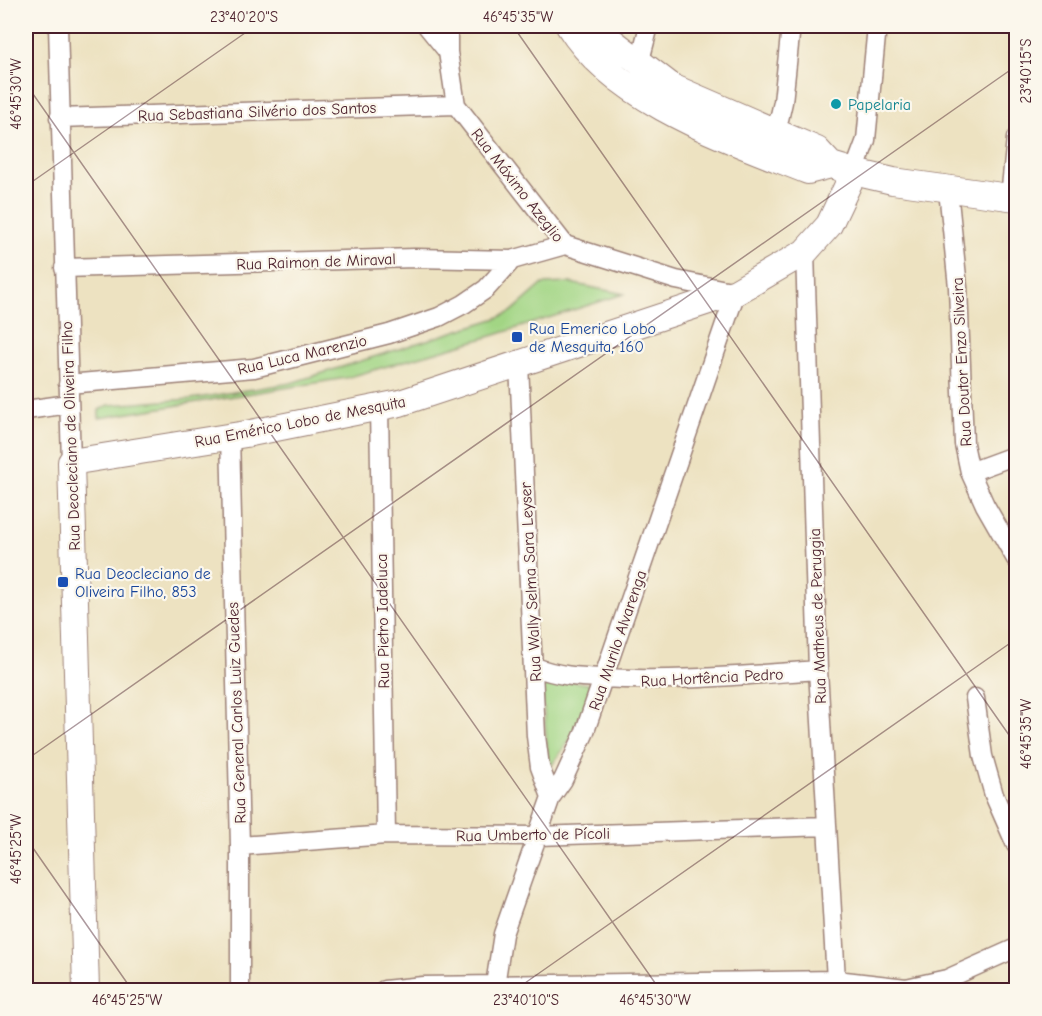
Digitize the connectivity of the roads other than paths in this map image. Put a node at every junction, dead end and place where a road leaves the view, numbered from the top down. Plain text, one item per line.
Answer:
1 (58, 26) edge
2 (427, 26) edge
3 (448, 26) edge
4 (569, 26) edge
5 (592, 26) edge
6 (649, 26) edge
7 (791, 26) edge
8 (877, 26) edge
9 (448, 52) junction
10 (639, 64) junction
11 (456, 105) junction
12 (59, 118) junction
13 (776, 133) junction
14 (1017, 138) edge
15 (843, 168) junction
16 (948, 190) junction
17 (1014, 197) edge
18 (565, 245) junction
19 (805, 252) junction
20 (512, 260) junction
21 (64, 268) junction
22 (736, 292) junction
23 (519, 364) junction
24 (68, 384) junction
25 (69, 404) junction
26 (379, 407) junction
27 (26, 410) edge
28 (230, 435) junction
29 (1017, 455) edge
30 (70, 462) junction
31 (970, 472) junction
32 (1017, 559) edge
33 (535, 667) junction
34 (818, 670) junction
35 (604, 678) junction
36 (975, 698) dead end
37 (551, 797) junction
38 (825, 826) junction
39 (386, 835) junction
40 (538, 836) junction
41 (1017, 845) edge
42 (240, 846) junction
43 (1017, 948) edge
44 (836, 980) junction
45 (495, 985) junction
46 (907, 989) edge
47 (86, 990) edge
48 (240, 990) edge
49 (384, 990) edge

1 - 12 street, Rua Deocleciano de Oliveira Filho
2 - 9 street
3 - 9 street, Rua Máximo Azeglio
4 - 15 street
5 - 10 street
6 - 10 street
7 - 13 street
8 - 15 street
9 - 11 street, Rua Máximo Azeglio
10 - 13 street
11 - 12 street, Rua Sebastiana Silvério dos Santos
11 - 18 street, Rua Máximo Azeglio
12 - 21 street, Rua Deocleciano de Oliveira Filho
13 - 15 street
14 - 17 street
15 - 16 street
15 - 19 street, Rua Emérico Lobo de Mesquita
16 - 17 street
16 - 31 street, Rua Doutor Enzo Silveira
18 - 20 street, Rua Raimon de Miraval
18 - 22 street, Rua Máximo Azeglio
19 - 22 street, Rua Emérico Lobo de Mesquita
19 - 34 street, Rua Matheus de Peruggia
20 - 21 street, Rua Raimon de Miraval
20 - 24 street, Rua Luca Marenzio
21 - 24 street, Rua Deocleciano de Oliveira Filho
22 - 23 street, Rua Emérico Lobo de Mesquita
22 - 35 street, Rua Murilo Alvarenga
23 - 26 street, Rua Emérico Lobo de Mesquita
23 - 33 street, Rua Wally Selma Sara Leyser
24 - 25 street, Rua Deocleciano de Oliveira Filho
25 - 27 street
25 - 30 street, Rua Deocleciano de Oliveira Filho
26 - 28 street, Rua Emérico Lobo de Mesquita
26 - 39 street, Rua Pietro Iadeluca
28 - 30 street, Rua Emérico Lobo de Mesquita
28 - 42 street, Rua General Carlos Luiz Guedes
29 - 31 street
30 - 47 street, Rua Deocleciano de Oliveira Filho
31 - 32 street, Rua Doutor Enzo Silveira
33 - 35 street, Rua Hortência Pedro
33 - 37 street, Rua Wally Selma Sara Leyser
34 - 35 street, Rua Hortência Pedro
34 - 38 street, Rua Matheus de Peruggia
35 - 37 street, Rua Murilo Alvarenga
36 - 41 street
37 - 40 street, Rua Murilo Alvarenga
38 - 40 street, Rua Umberto de Pícoli
38 - 44 street, Rua Matheus de Peruggia
39 - 40 street, Rua Umberto de Pícoli
39 - 42 street, Rua Umberto de Pícoli
40 - 45 street, Rua Murilo Alvarenga
42 - 48 street, Rua General Carlos Luiz Guedes
43 - 46 street
44 - 45 street
44 - 46 street
45 - 49 street

